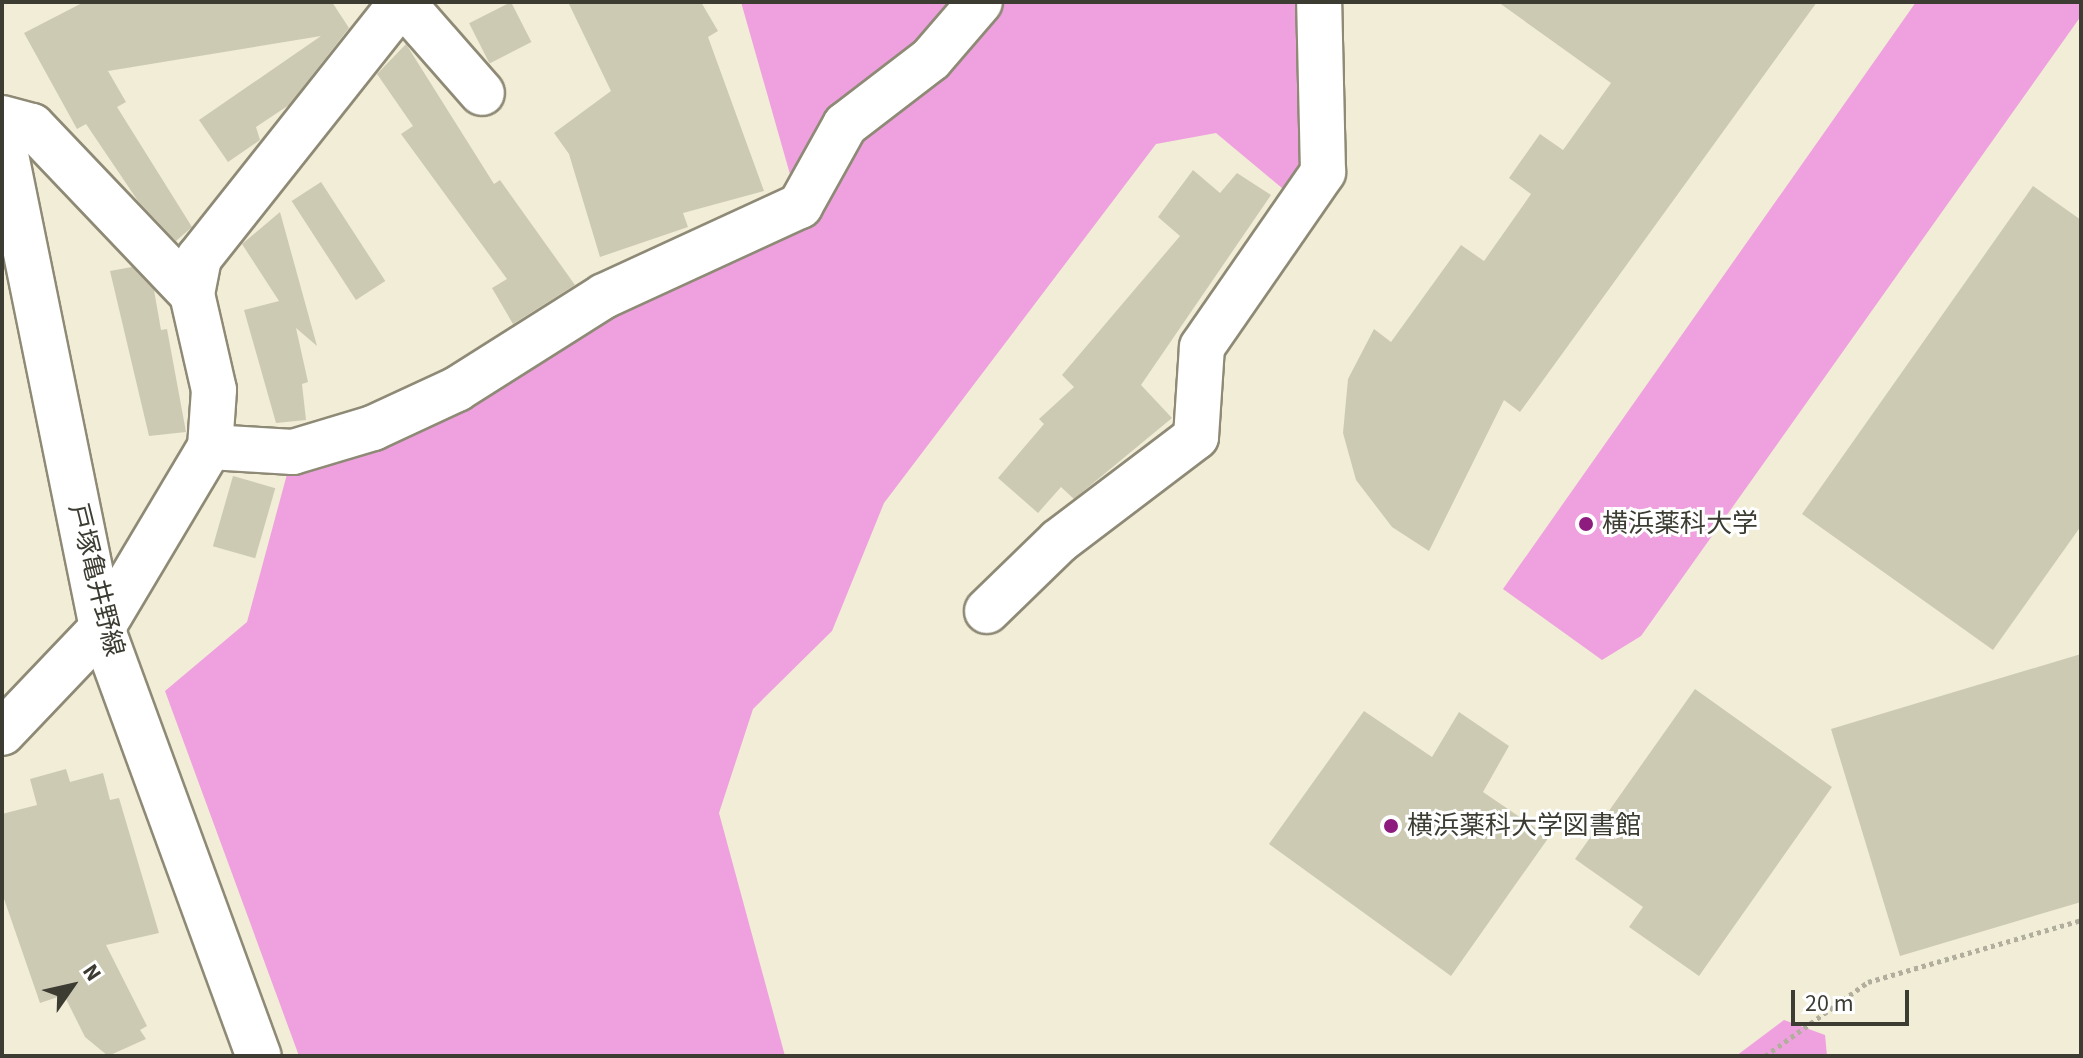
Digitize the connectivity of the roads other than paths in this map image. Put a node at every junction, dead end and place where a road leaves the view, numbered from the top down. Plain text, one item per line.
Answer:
1 (402, 2) edge
2 (980, 2) edge
3 (1319, 2) edge
4 (482, 93) dead end
5 (2, 118) edge
6 (2, 135) edge
7 (192, 294) junction
8 (210, 447) junction
9 (987, 611) dead end
10 (102, 628) junction
11 (2, 733) edge
12 (259, 1056) edge

1 - 4 street
1 - 7 street
2 - 8 street
3 - 9 street
5 - 7 street
6 - 10 street, 戸塚亀井野線
7 - 8 street
8 - 10 street
10 - 11 street
10 - 12 street, 戸塚亀井野線

